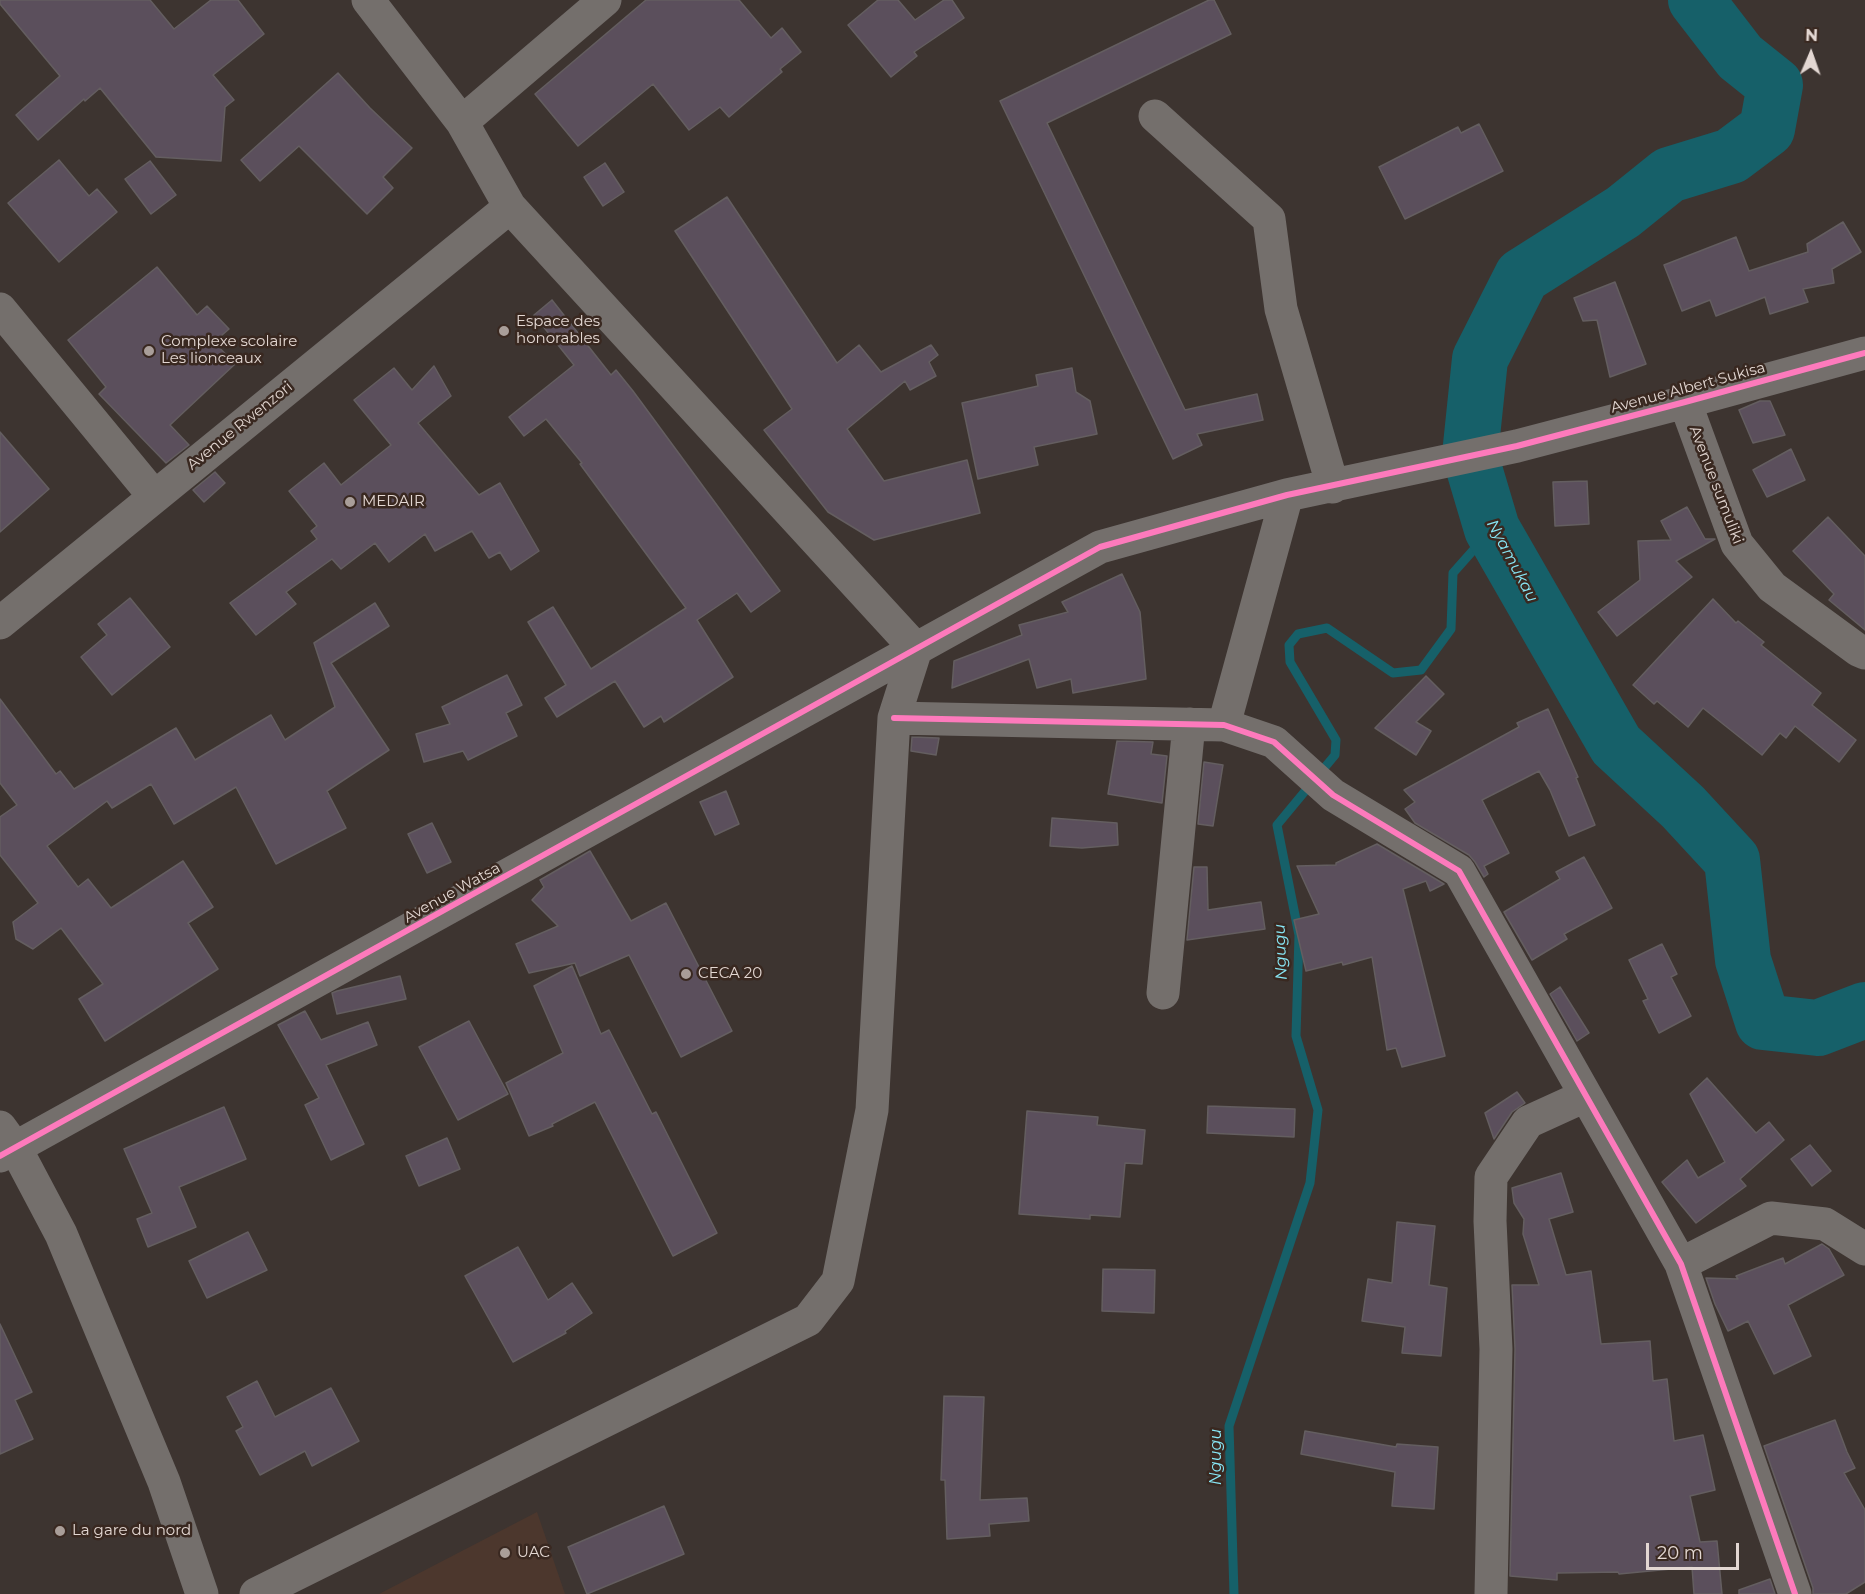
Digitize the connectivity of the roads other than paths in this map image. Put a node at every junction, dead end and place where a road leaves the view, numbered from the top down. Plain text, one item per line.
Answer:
1 (368, 0) edge
2 (605, 0) edge
3 (1155, 116) dead end
4 (462, 122) junction
5 (510, 207) junction
6 (0, 309) edge
7 (1865, 353) edge
8 (1685, 402) junction
9 (1333, 487) junction
10 (1287, 495) junction
11 (154, 496) junction
12 (0, 624) edge
13 (916, 649) junction
14 (1865, 653) edge
15 (894, 718) junction
16 (1189, 724) junction
17 (1224, 725) junction
18 (1163, 993) dead end
19 (1585, 1096) junction
20 (5, 1144) edge
21 (1865, 1249) edge
22 (1681, 1264) junction
23 (202, 1594) edge
24 (256, 1594) edge
25 (1491, 1594) edge
26 (1795, 1594) edge

1 - 4 street
2 - 4 street
3 - 9 street
4 - 5 street
5 - 11 street, Avenue Rwenzori
5 - 13 street
6 - 11 street
7 - 8 street, Avenue Albert Sukisa
8 - 9 street, Avenue Albert Sukisa
8 - 14 street, Avenue sumuliki
9 - 10 street, Avenue Albert Sukisa
10 - 13 street, Avenue Watsa
10 - 17 street
11 - 12 street, Avenue Rwenzori
13 - 15 street
13 - 20 street, Avenue Watsa
15 - 16 street
15 - 24 street
16 - 17 street
16 - 18 street
17 - 19 street
19 - 22 street
19 - 25 street
20 - 23 street
21 - 22 street
22 - 26 street

